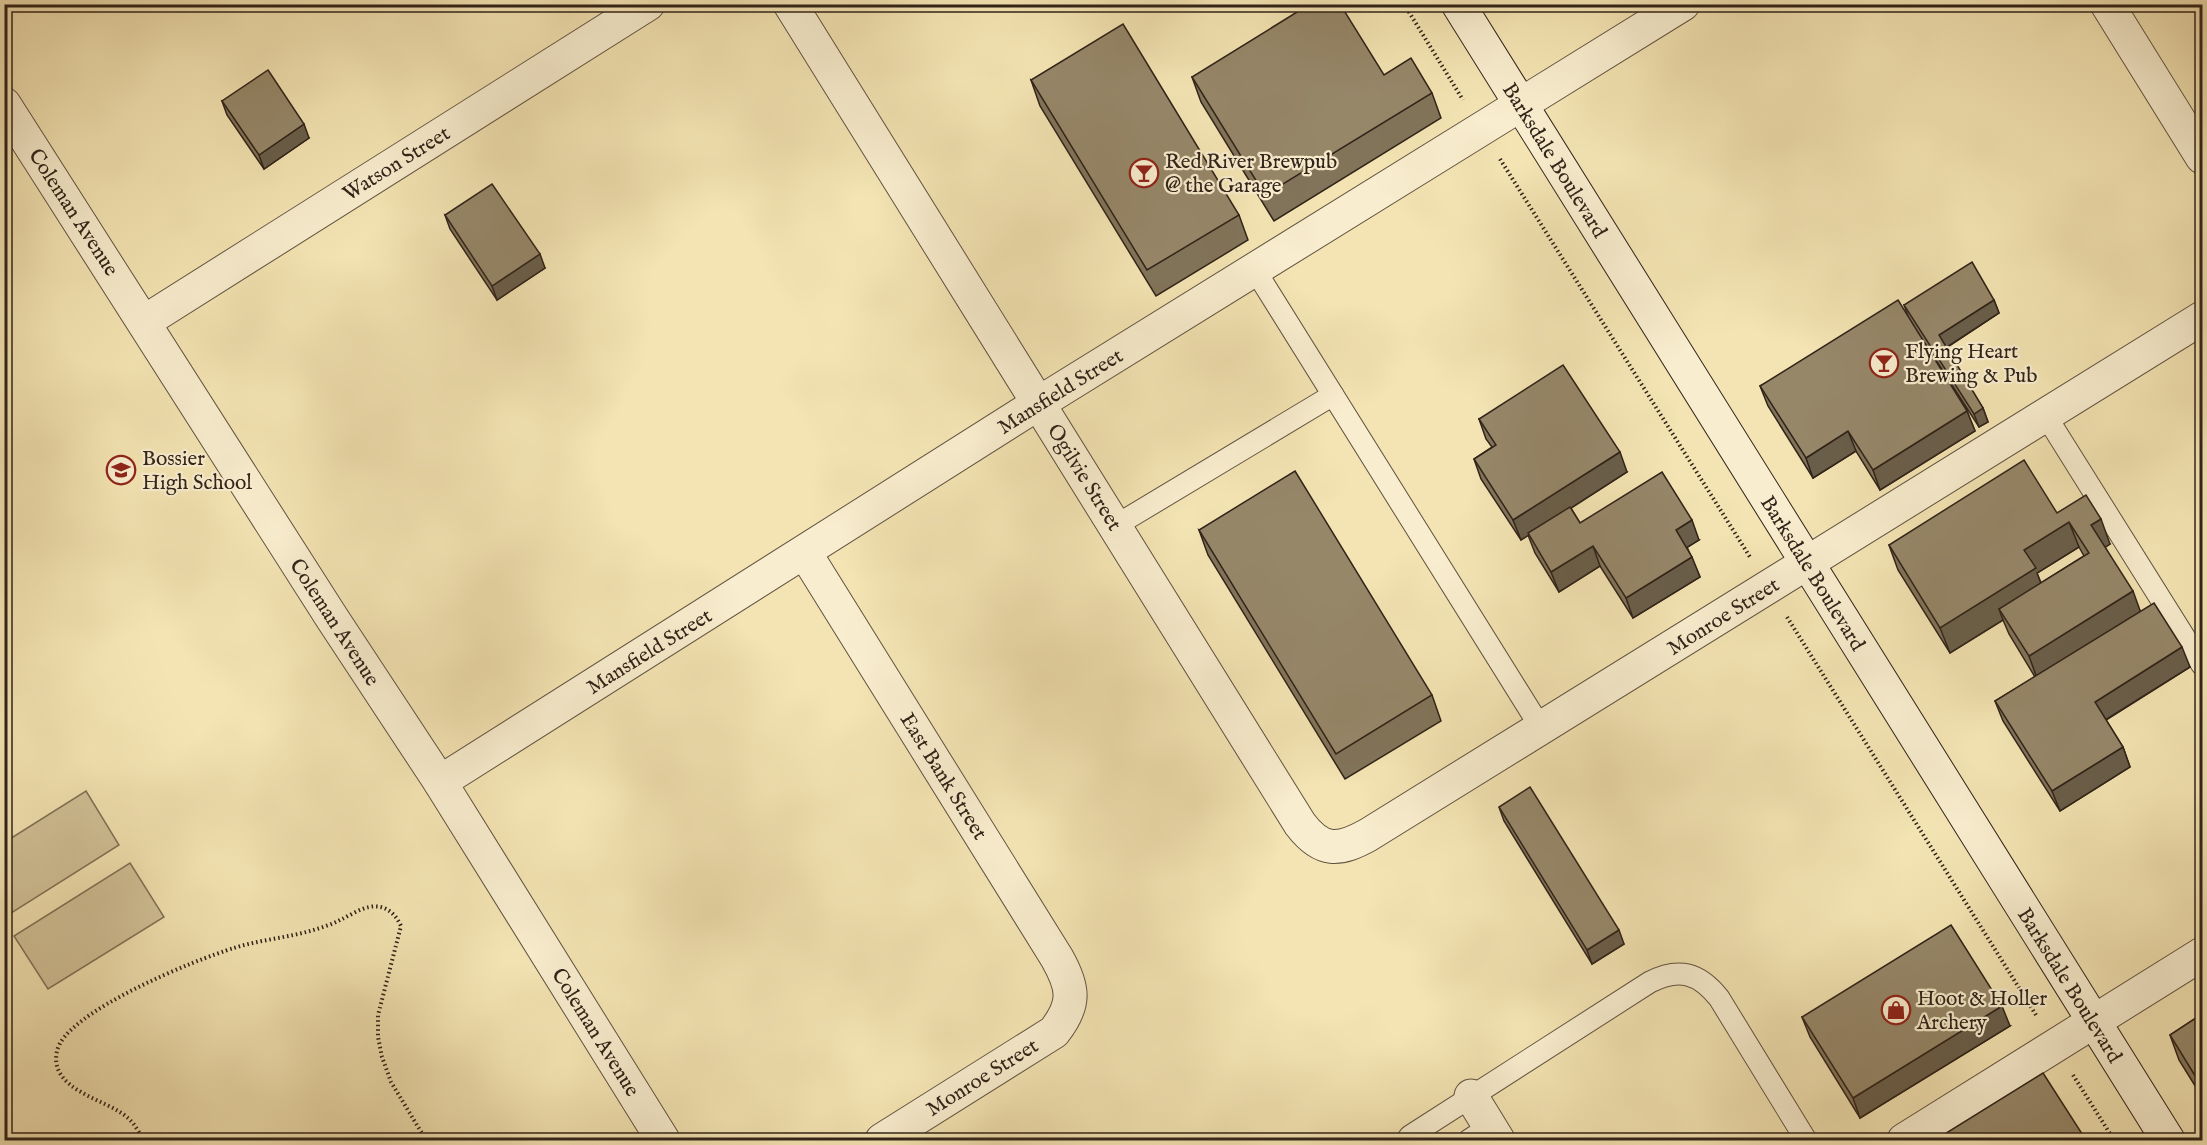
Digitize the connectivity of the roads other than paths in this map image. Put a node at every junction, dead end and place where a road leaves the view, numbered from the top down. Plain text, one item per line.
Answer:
1 (648, 4) edge
2 (790, 4) edge
3 (1458, 4) edge
4 (1683, 4) edge
5 (2107, 4) edge
6 (4, 104) edge
7 (1522, 106) junction
8 (2202, 158) edge
9 (1255, 270) junction
10 (2202, 318) edge
11 (144, 322) junction
12 (1334, 395) junction
13 (1039, 404) junction
14 (2046, 416) junction
15 (1115, 526) junction
16 (805, 553) junction
17 (1807, 564) junction
18 (2202, 665) edge
19 (1541, 728) junction
20 (440, 782) junction
21 (1332, 847) joint
22 (2202, 954) edge
23 (1070, 1004) joint
24 (2093, 1021) junction
25 (1471, 1096) junction
26 (1485, 1136) edge
27 (663, 1140) edge
28 (882, 1140) edge
29 (1407, 1140) edge
30 (1806, 1140) edge
31 (1904, 1140) edge
32 (2168, 1140) edge

1 - 11 street, Watson Street
2 - 13 street, Ogilvie Street
3 - 7 street, Barksdale Boulevard
4 - 7 street, Mansfield Street
5 - 8 street
6 - 11 street, Coleman Avenue
7 - 9 street, Mansfield Street
7 - 17 street, Barksdale Boulevard
9 - 12 lane
9 - 13 street, Mansfield Street
10 - 14 street, Monroe Street
11 - 20 street, Coleman Avenue
12 - 15 lane
12 - 19 lane
13 - 15 street, Ogilvie Street
13 - 16 street, Mansfield Street
14 - 17 street, Monroe Street
14 - 18 lane
15 - 21 street, Ogilvie Street
16 - 20 street, Mansfield Street
16 - 23 street, East Bank Street
17 - 19 street, Monroe Street
17 - 24 street, Barksdale Boulevard
19 - 21 street, Monroe Street
20 - 27 street, Coleman Avenue
22 - 24 street
23 - 28 street, Monroe Street
24 - 31 street
24 - 32 street, Barksdale Boulevard
25 - 26 street
25 - 29 lane
25 - 30 lane

